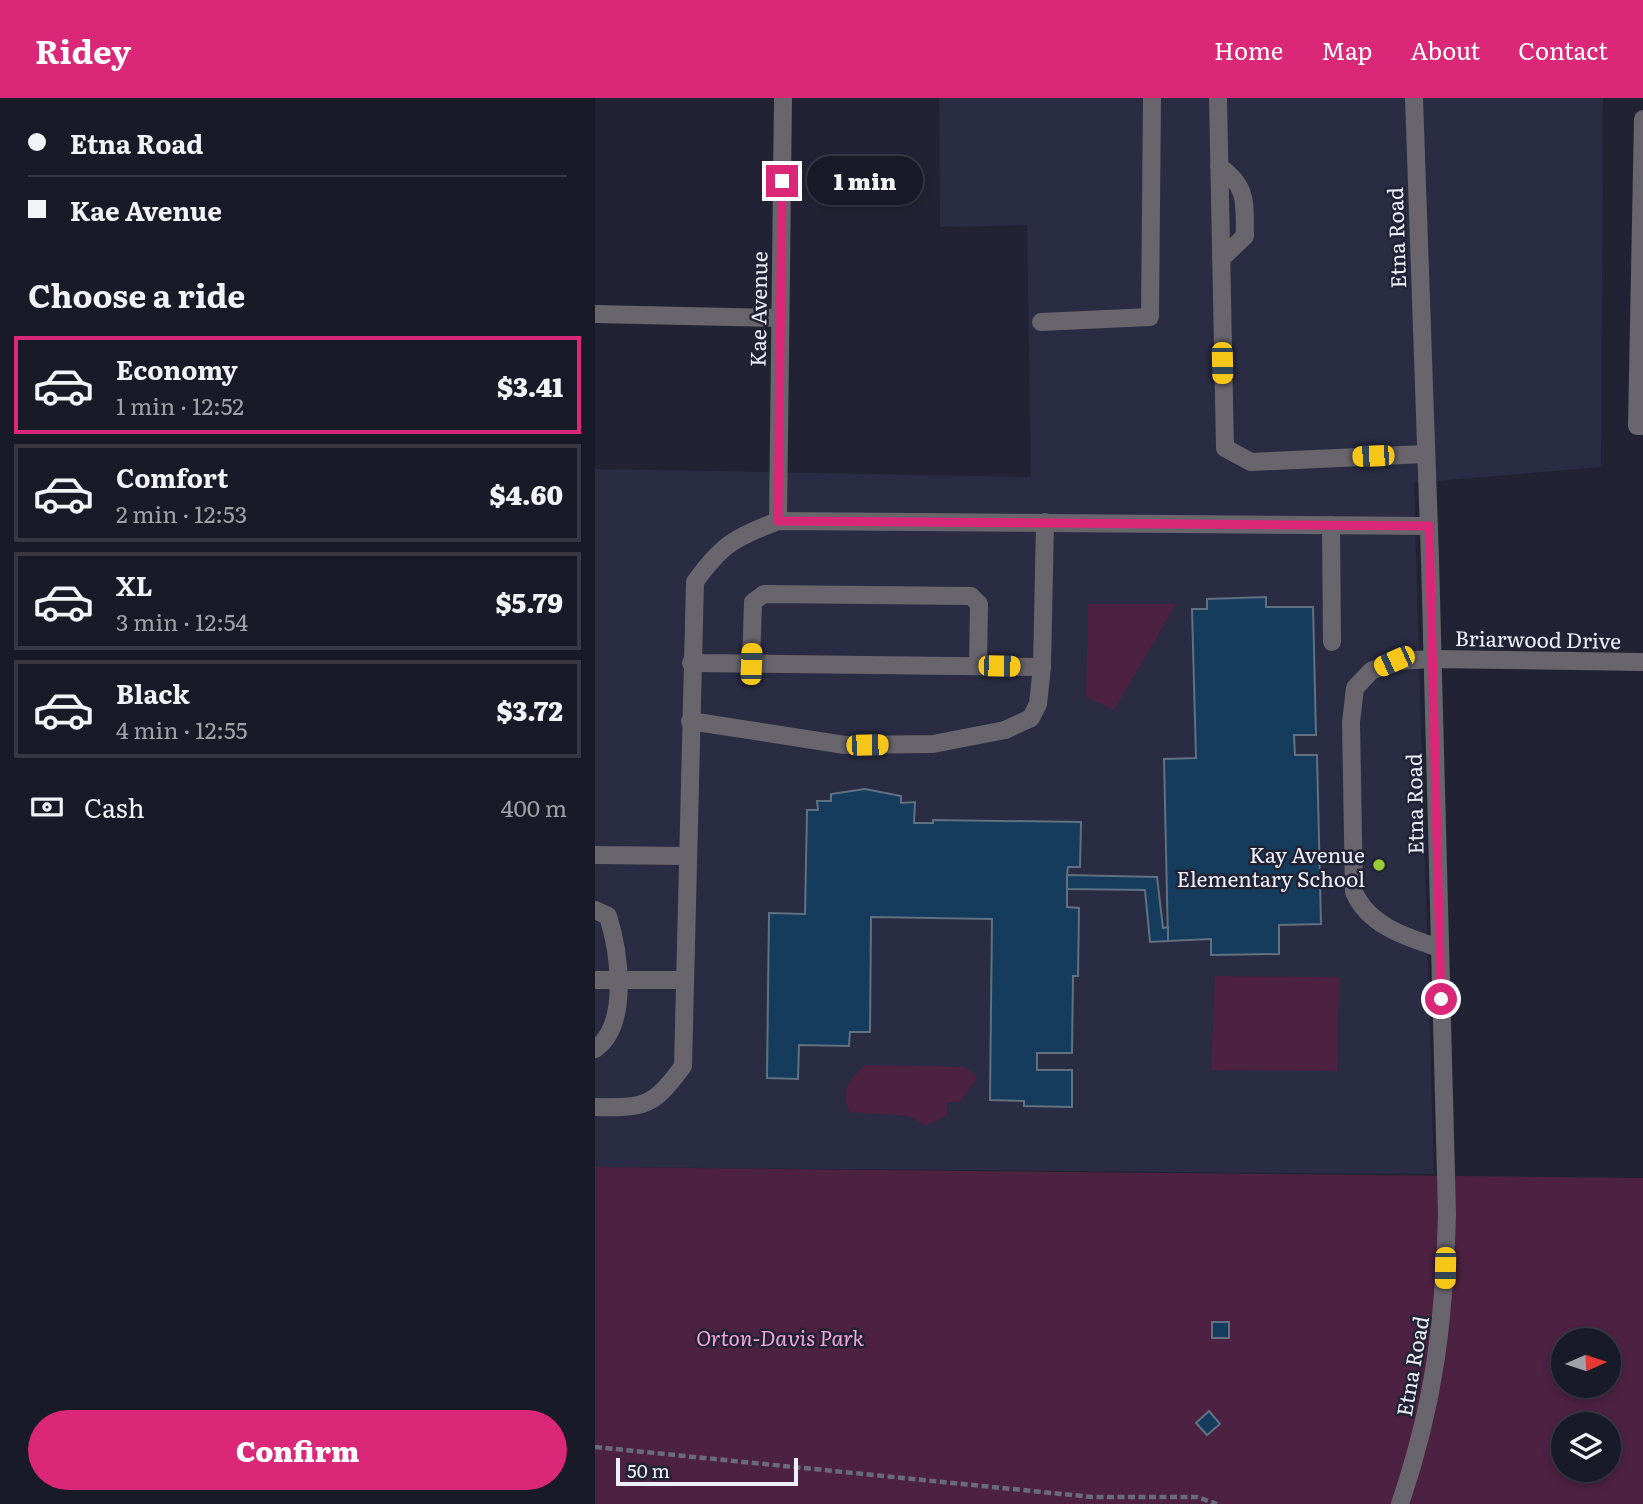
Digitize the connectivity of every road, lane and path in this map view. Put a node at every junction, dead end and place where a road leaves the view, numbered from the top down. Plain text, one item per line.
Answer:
1 (783, 98) edge
2 (1152, 98) edge
3 (1218, 98) edge
4 (1414, 98) edge
5 (1643, 119) edge
6 (1219, 166) junction
7 (1221, 259) junction
8 (595, 314) edge
9 (780, 318) junction
10 (1041, 322) dead end
11 (1643, 426) edge
12 (1425, 454) junction
13 (778, 521) junction
14 (1045, 522) junction
15 (1331, 525) junction
16 (1429, 526) junction
17 (1332, 642) dead end
18 (1433, 659) junction
19 (1643, 662) edge
20 (691, 663) junction
21 (751, 664) junction
22 (978, 666) junction
23 (1042, 667) junction
24 (690, 721) junction
25 (595, 855) edge
26 (687, 856) junction
27 (595, 909) edge
28 (1439, 948) junction
29 (595, 980) edge
30 (617, 980) junction
31 (685, 980) junction
32 (595, 1049) edge
33 (595, 1107) edge
34 (595, 1447) edge
35 (1217, 1504) edge
36 (1400, 1504) edge

1 - 9 street, Kae Avenue
2 - 10 street
3 - 6 street
4 - 12 street, Etna Road
5 - 11 street
6 - 7 street
6 - 7 street
7 - 12 street
8 - 9 street
9 - 13 street, Kae Avenue
12 - 16 street, Etna Road
13 - 14 street
13 - 20 street
14 - 15 street
14 - 23 street
15 - 16 street
15 - 17 street
16 - 18 street, Etna Road
18 - 19 street, Briarwood Drive
18 - 28 street, Etna Road
18 - 28 street, Briarwood Drive
20 - 21 street
20 - 24 street
21 - 22 street
21 - 22 street
22 - 23 street
23 - 24 street
24 - 26 street
25 - 26 street
26 - 31 street
27 - 30 street
28 - 36 street, Etna Road
29 - 30 street
30 - 31 street
30 - 32 street
31 - 33 street
34 - 35 path

